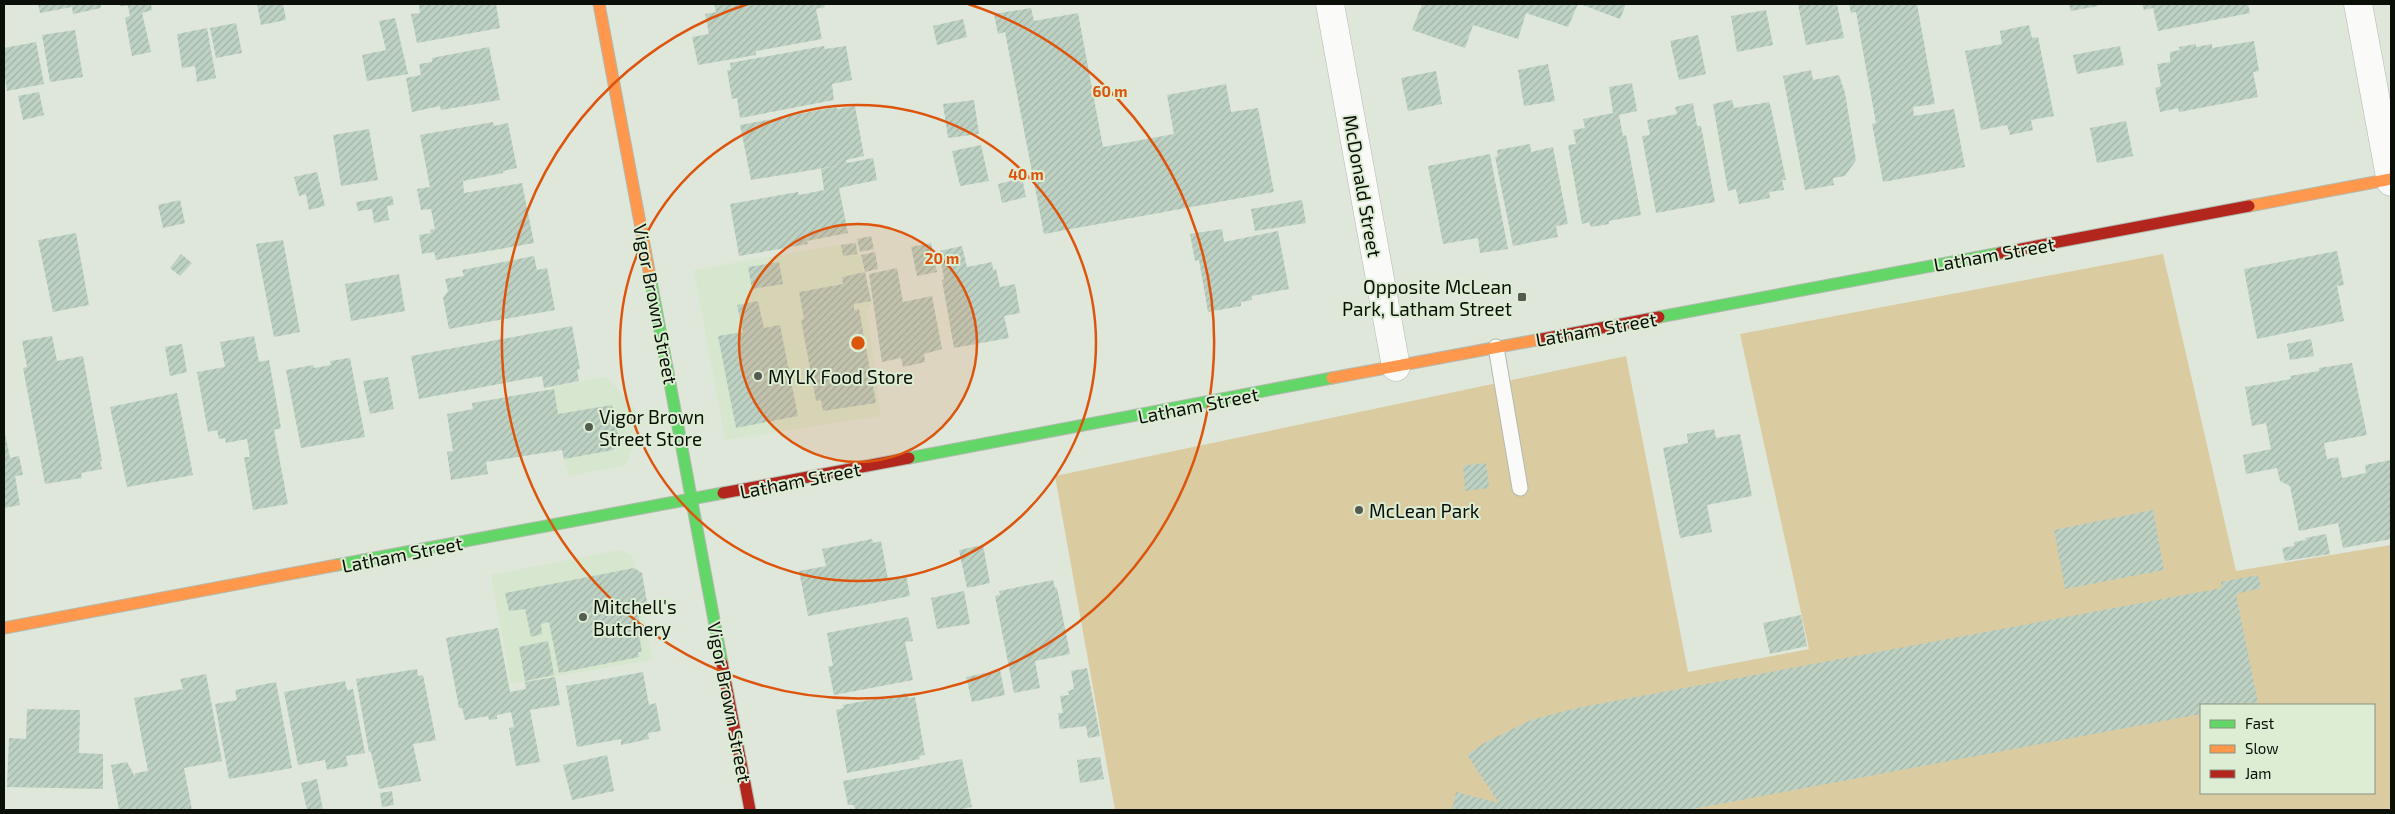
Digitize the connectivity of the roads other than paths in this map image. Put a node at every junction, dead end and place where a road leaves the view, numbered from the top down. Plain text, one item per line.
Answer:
1 (599, 4) edge
2 (1330, 4) edge
3 (2358, 4) edge
4 (2391, 180) edge
5 (1496, 347) junction
6 (1396, 367) junction
7 (1520, 488) dead end
8 (692, 500) junction
9 (4, 628) edge
10 (750, 810) edge

1 - 8 main road, Vigor Brown Street
2 - 6 street, McDonald Street
3 - 4 street
4 - 5 main road, Latham Street
5 - 6 main road, Latham Street
5 - 7 lane
6 - 8 main road, Latham Street
8 - 9 main road, Latham Street
8 - 10 main road, Vigor Brown Street

